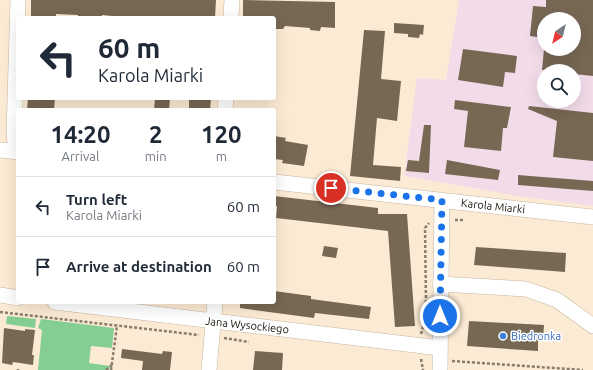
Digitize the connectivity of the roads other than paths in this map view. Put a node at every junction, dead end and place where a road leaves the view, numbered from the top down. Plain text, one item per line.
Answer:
1 (18, 0) edge
2 (232, 0) edge
3 (18, 16) edge
4 (231, 16) edge
5 (16, 66) edge
6 (16, 146) edge
7 (0, 150) edge
8 (16, 152) edge
9 (276, 182) edge
10 (442, 200) junction
11 (593, 217) edge
12 (440, 284) junction
13 (0, 295) edge
14 (16, 298) edge
15 (71, 304) edge
16 (215, 304) edge
17 (214, 321) junction
18 (593, 326) edge
19 (440, 348) junction
20 (444, 368) edge
21 (209, 370) edge

1 - 3 street
2 - 4 street
5 - 6 street
7 - 8 street
9 - 10 street, Karola Miarki
10 - 11 street, Karola Miarki
10 - 12 street
12 - 18 street
12 - 19 street
13 - 14 street
15 - 17 street, Jana Wysockiego
16 - 17 street
17 - 19 street, Jana Wysockiego
17 - 21 street
19 - 20 street

